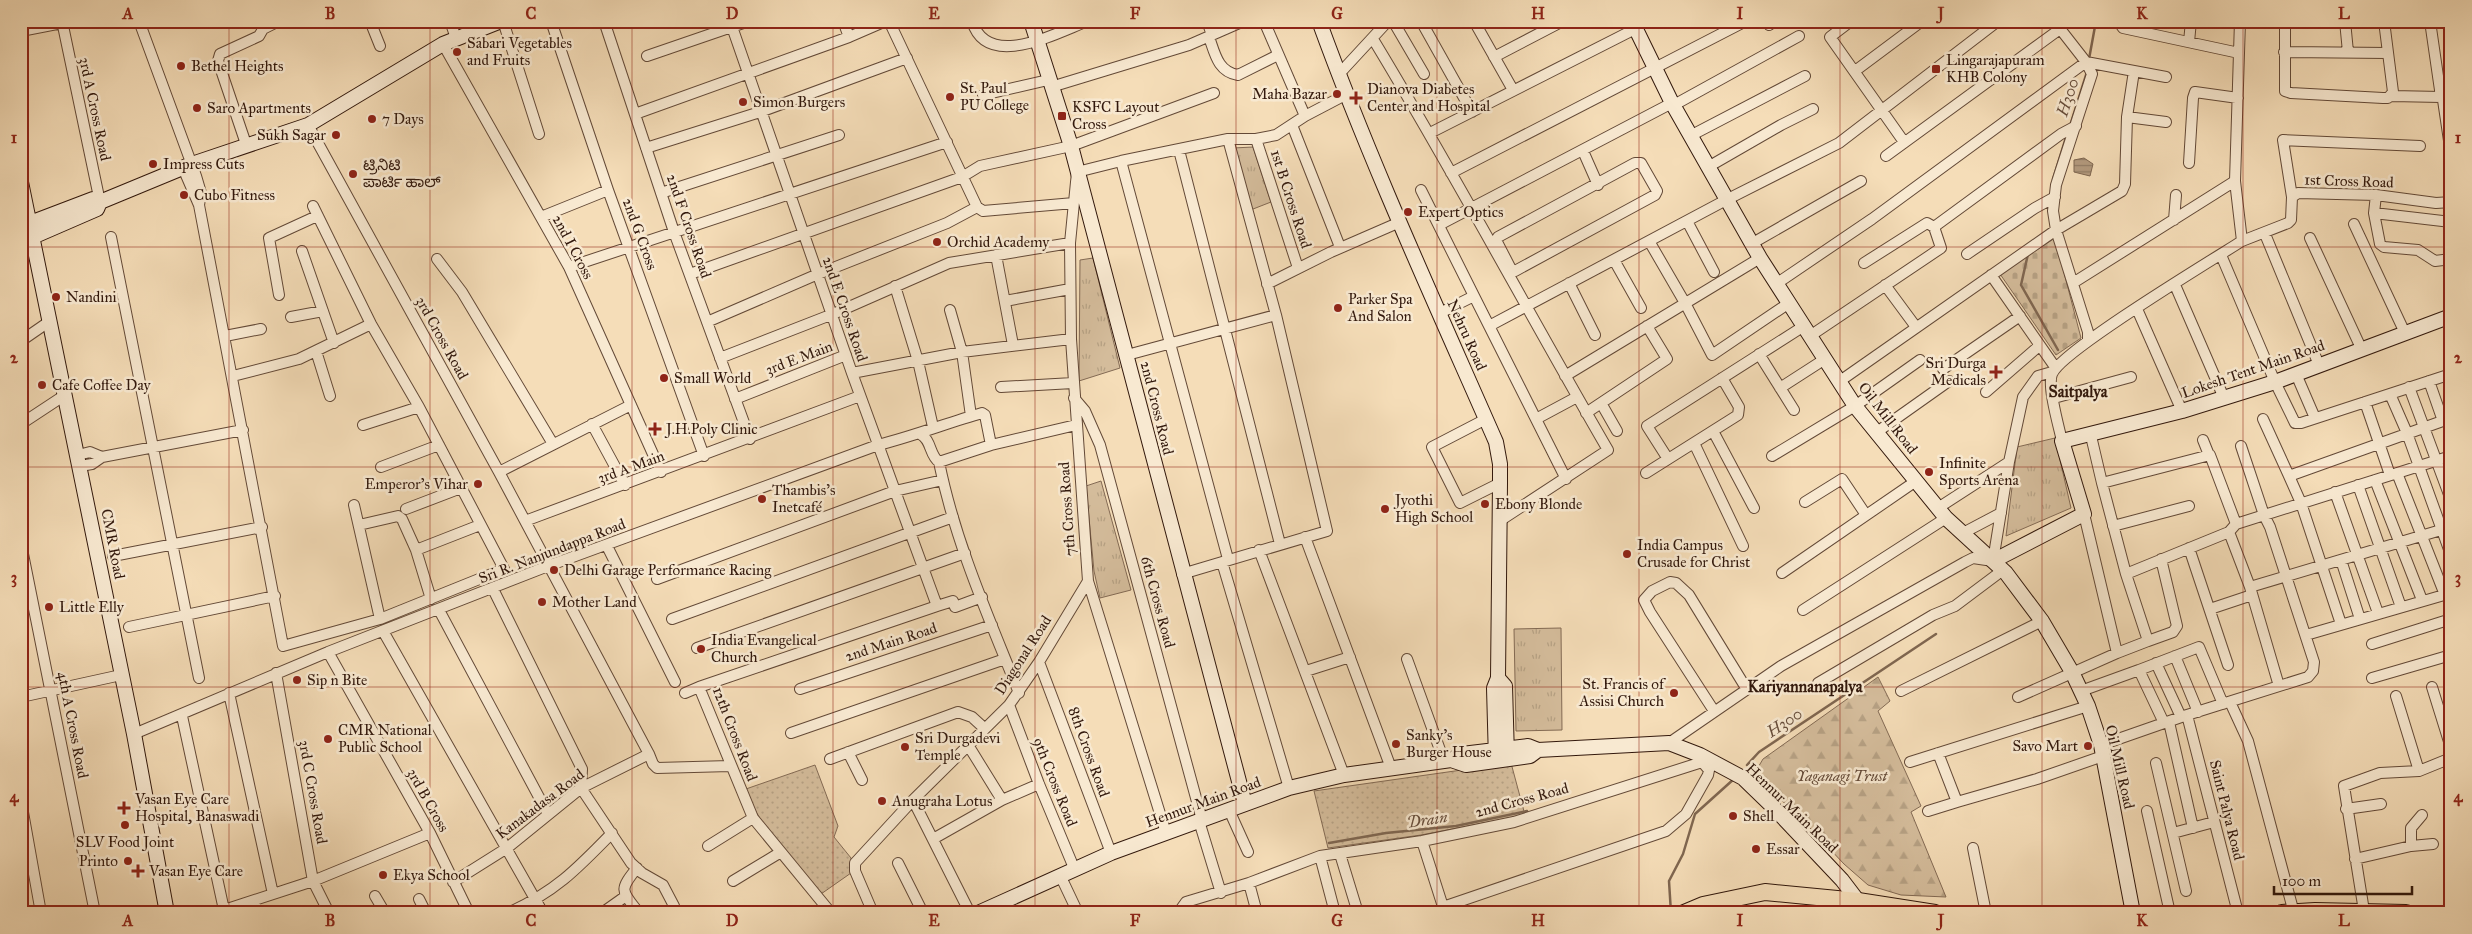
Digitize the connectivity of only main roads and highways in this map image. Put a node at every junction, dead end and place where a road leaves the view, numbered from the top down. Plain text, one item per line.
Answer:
1 (1857, 905) junction
2 (1705, 910) edge
3 (1684, 913) edge
4 (1892, 913) edge
5 (1935, 913) edge
6 (2282, 913) edge
7 (2294, 913) edge
8 (2406, 913) edge

1 - 2 main road
1 - 4 main road
1 - 5 main road
2 - 3 main road
6 - 7 main road
7 - 8 main road

